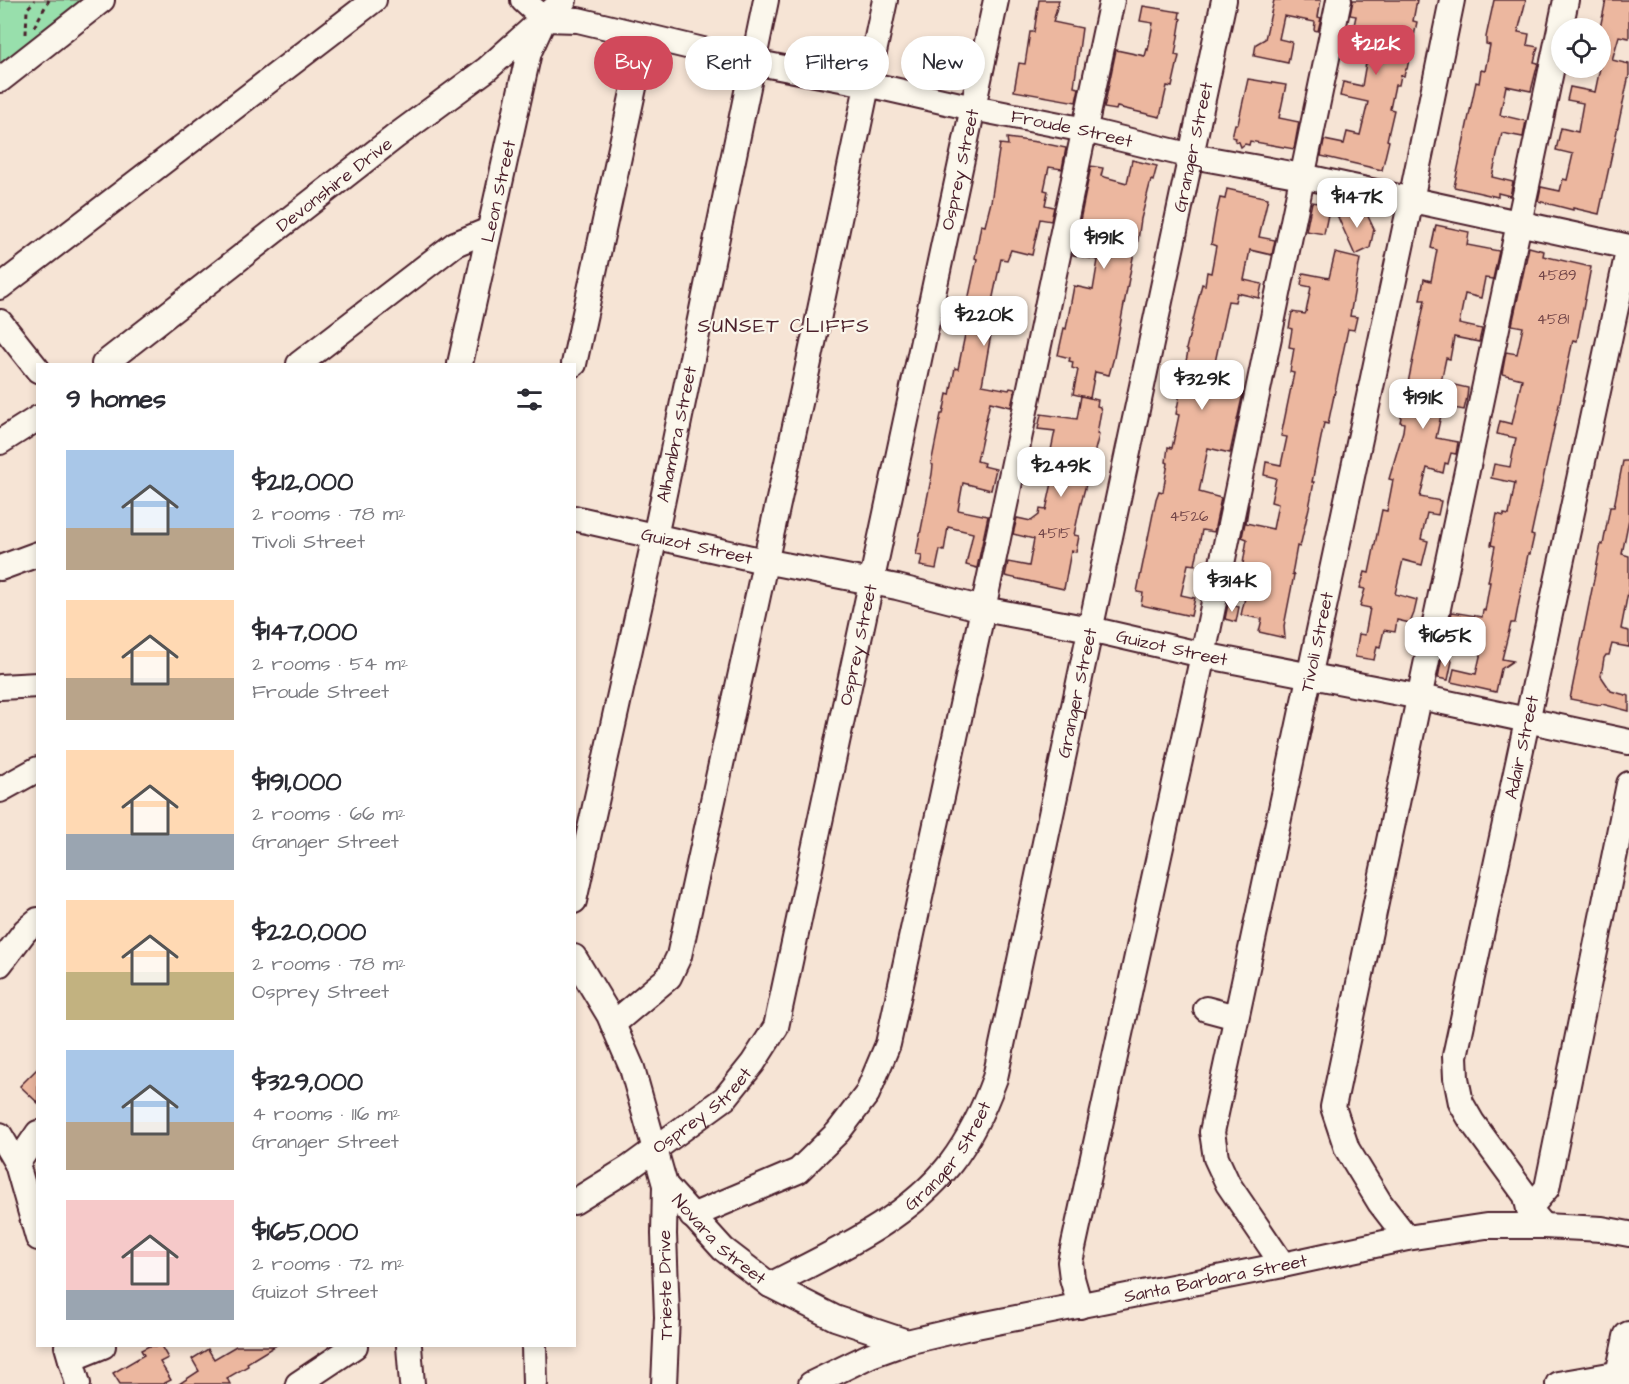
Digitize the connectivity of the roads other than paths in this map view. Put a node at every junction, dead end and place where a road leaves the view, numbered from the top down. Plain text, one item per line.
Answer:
1 (102, 0) edge
2 (374, 0) edge
3 (523, 0) edge
4 (564, 0) edge
5 (766, 0) edge
6 (885, 0) edge
7 (996, 0) edge
8 (1112, 0) edge
9 (1224, 0) edge
10 (1339, 0) edge
11 (1452, 0) edge
12 (1566, 0) edge
13 (544, 19) junction
14 (641, 36) edge
15 (758, 36) edge
16 (877, 36) edge
17 (0, 80) edge
18 (889, 89) edge
19 (633, 90) edge
20 (747, 90) edge
21 (866, 90) edge
22 (973, 108) junction
23 (1085, 130) junction
24 (1192, 156) junction
25 (1302, 176) junction
26 (1411, 200) junction
27 (1520, 222) junction
28 (489, 230) junction
29 (1629, 247) edge
30 (0, 287) edge
31 (0, 322) edge
32 (105, 363) edge
33 (300, 363) edge
34 (460, 363) edge
35 (574, 363) edge
36 (36, 367) edge
37 (36, 419) edge
38 (0, 442) edge
39 (576, 518) edge
40 (655, 535) junction
41 (36, 555) edge
42 (764, 561) junction
43 (0, 568) edge
44 (872, 582) junction
45 (983, 609) junction
46 (1090, 629) junction
47 (1203, 655) junction
48 (1309, 675) junction
49 (36, 685) edge
50 (0, 687) edge
51 (1420, 697) junction
52 (1527, 721) junction
53 (1629, 742) edge
54 (36, 770) edge
55 (1629, 784) edge
56 (0, 790) edge
57 (576, 892) edge
58 (36, 922) edge
59 (576, 960) edge
60 (0, 964) edge
61 (1206, 1009) dead end
62 (1236, 1017) junction
63 (613, 1024) junction
64 (0, 1135) edge
65 (36, 1136) edge
66 (655, 1148) junction
67 (17, 1164) junction
68 (665, 1185) junction
69 (576, 1201) edge
70 (692, 1216) junction
71 (1536, 1217) junction
72 (36, 1231) edge
73 (1629, 1234) edge
74 (1407, 1238) junction
75 (1283, 1265) junction
76 (770, 1285) junction
77 (1080, 1306) junction
78 (1629, 1337) edge
79 (907, 1342) junction
80 (97, 1347) edge
81 (354, 1347) edge
82 (409, 1347) edge
83 (534, 1347) edge
84 (69, 1352) edge
85 (1620, 1379) edge
86 (78, 1384) edge
87 (298, 1384) edge
88 (412, 1384) edge
89 (535, 1384) edge
90 (664, 1384) edge
91 (811, 1384) edge
92 (1558, 1384) edge

1 - 17 street
2 - 30 street
3 - 13 street
4 - 13 street, Devonshire Drive
5 - 15 street, Alhambra Street
6 - 16 street
7 - 22 street, Osprey Street
8 - 23 street
9 - 24 street, Granger Street
10 - 25 street
11 - 26 street, Tivoli Street
12 - 27 street
13 - 14 street, Froude Street
13 - 28 street, Leon Street
13 - 32 street, Devonshire Drive
18 - 22 street, Froude Street
19 - 35 street
20 - 40 street, Alhambra Street
21 - 42 street
22 - 23 street, Froude Street
22 - 44 street, Osprey Street
23 - 24 street, Froude Street
23 - 45 street
24 - 25 street, Froude Street
24 - 46 street, Granger Street
25 - 26 street, Froude Street
25 - 47 street
26 - 27 street, Froude Street
26 - 48 street, Tivoli Street
27 - 29 street, Froude Street
27 - 51 street
28 - 33 street
28 - 34 street, Leon Street
29 - 52 street, Adair Street
31 - 36 street
37 - 38 street
39 - 40 street, Guizot Street
40 - 42 street, Guizot Street
40 - 57 street, Alhambra Street
41 - 43 street
42 - 44 street, Guizot Street
42 - 63 street
44 - 45 street, Guizot Street
44 - 66 street, Osprey Street
45 - 46 street, Guizot Street
45 - 70 street
46 - 47 street, Guizot Street
46 - 76 street, Granger Street
47 - 48 street, Guizot Street
47 - 77 street
48 - 51 street, Guizot Street
48 - 62 street, Tivoli Street
49 - 50 street
51 - 52 street, Guizot Street
51 - 74 street
52 - 53 street, Guizot Street
52 - 71 street, Adair Street
54 - 56 street
55 - 71 street
58 - 60 street
59 - 63 street, Novara Street
61 - 62 street
62 - 75 street, Tivoli Street
63 - 66 street, Novara Street
64 - 67 street
65 - 67 street
66 - 68 street, Novara Street
66 - 69 street, Osprey Street
67 - 72 street
68 - 70 street, Novara Street
68 - 90 street, Trieste Drive
70 - 76 street, Novara Street
71 - 73 street, Santa Barbara Street
71 - 74 street, Santa Barbara Street
74 - 75 street, Santa Barbara Street
75 - 77 street, Santa Barbara Street
76 - 79 street, Novara Street
77 - 79 street, Santa Barbara Street
78 - 85 main road
79 - 91 street, Santa Barbara Street
80 - 84 street
81 - 87 street
82 - 88 street
83 - 89 street
84 - 86 street
85 - 92 street

